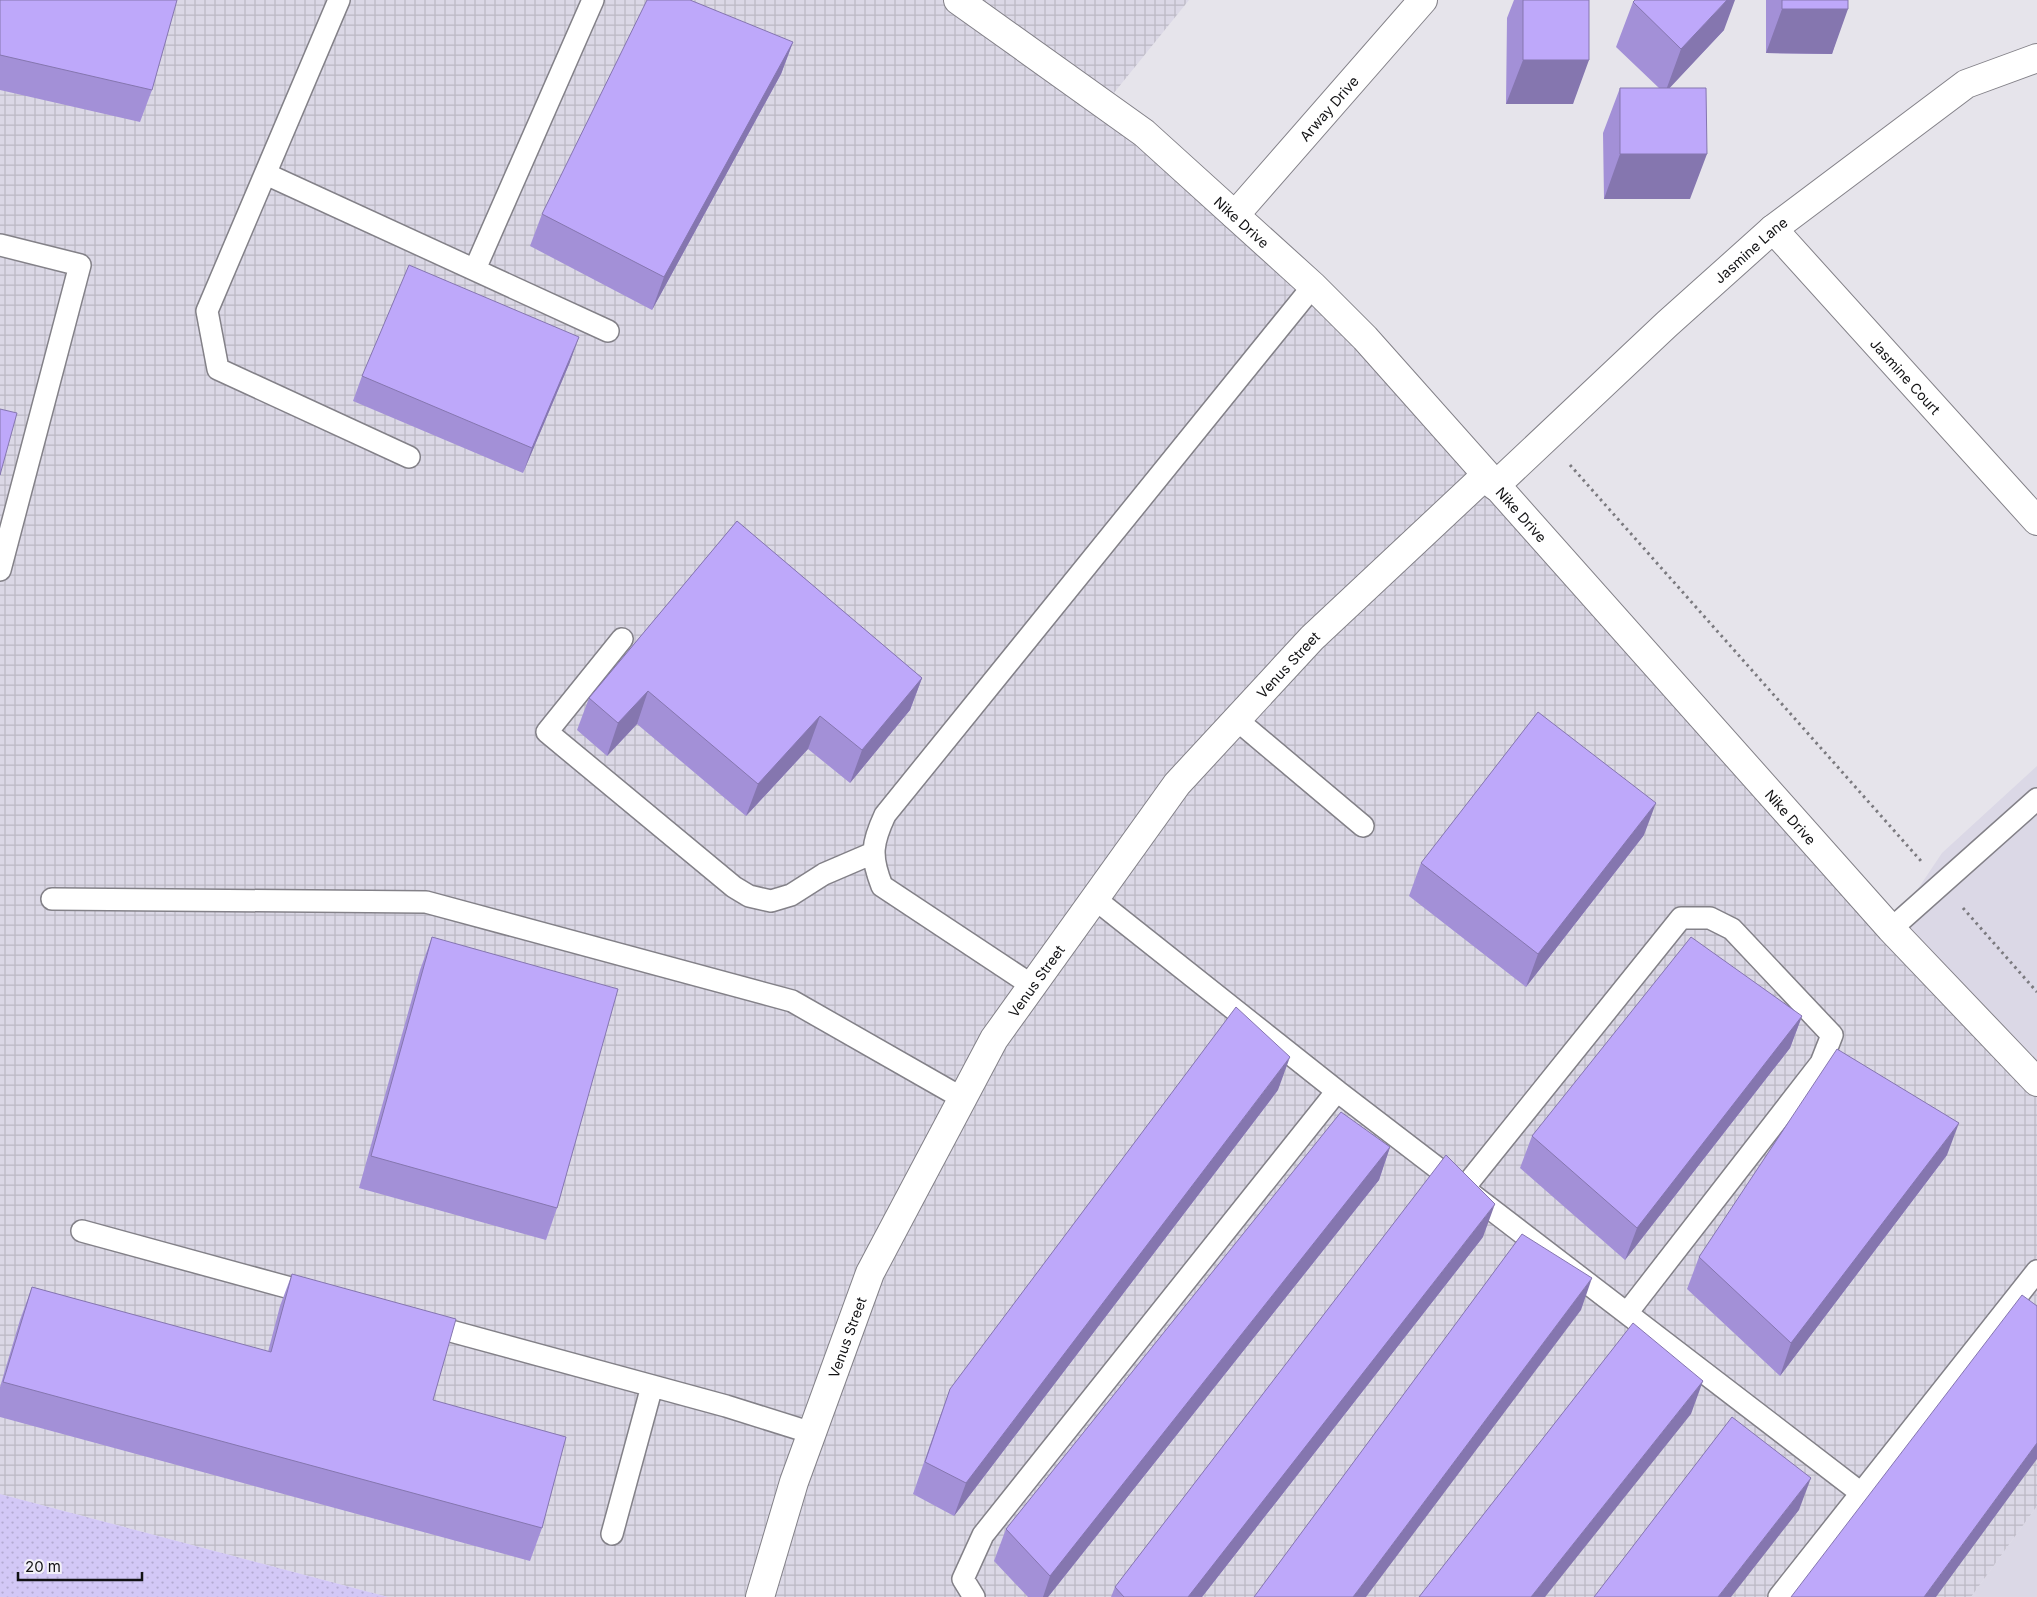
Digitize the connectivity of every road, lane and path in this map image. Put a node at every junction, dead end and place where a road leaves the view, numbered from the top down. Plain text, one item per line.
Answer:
1 (339, 0) edge
2 (593, 0) edge
3 (958, 0) edge
4 (1423, 0) edge
5 (2037, 58) edge
6 (266, 174) junction
7 (1235, 215) junction
8 (1773, 229) junction
9 (0, 245) edge
10 (475, 270) junction
11 (1313, 286) junction
12 (608, 331) dead end
13 (1546, 439) junction
14 (409, 457) dead end
15 (1491, 481) junction
16 (2037, 521) edge
17 (0, 570) edge
18 (622, 639) dead end
19 (1237, 720) junction
20 (2037, 800) edge
21 (1363, 826) dead end
22 (873, 853) junction
23 (1942, 885) junction
24 (52, 899) dead end
25 (1095, 899) junction
26 (1891, 929) junction
27 (1033, 986) junction
28 (2037, 992) edge
29 (2037, 1082) edge
30 (1337, 1091) junction
31 (962, 1098) junction
32 (1464, 1188) junction
33 (82, 1231) dead end
34 (2037, 1271) edge
35 (338, 1301) edge
36 (1627, 1313) junction
37 (405, 1319) edge
38 (652, 1386) junction
39 (812, 1432) junction
40 (1861, 1493) junction
41 (612, 1534) dead end
42 (760, 1597) edge
43 (974, 1597) edge
44 (1779, 1597) edge

1 - 6 lane
2 - 10 lane
3 - 7 street, Nike Drive
4 - 7 street, Arway Drive
5 - 8 street, Jasmine Lane
6 - 10 lane
6 - 14 lane
7 - 11 street, Nike Drive
8 - 13 street, Jasmine Lane
8 - 16 street, Jasmine Court
9 - 17 lane
10 - 12 lane
11 - 15 street, Nike Drive
11 - 22 lane
13 - 15 street, Jasmine Lane
13 - 23 path
15 - 19 street, Venus Street
15 - 26 street, Nike Drive
18 - 22 lane
19 - 21 lane
19 - 25 street, Venus Street
20 - 23 lane
22 - 27 lane
23 - 26 lane
23 - 28 path
24 - 31 lane
25 - 27 street, Venus Street
25 - 30 lane
26 - 29 street, Nike Drive
27 - 31 street, Venus Street
30 - 32 lane
30 - 43 lane
31 - 39 street, Venus Street
32 - 36 lane
32 - 36 lane
33 - 35 lane
34 - 40 lane
36 - 40 lane
37 - 38 lane
38 - 39 lane
38 - 41 lane
39 - 42 street, Venus Street
40 - 44 lane

